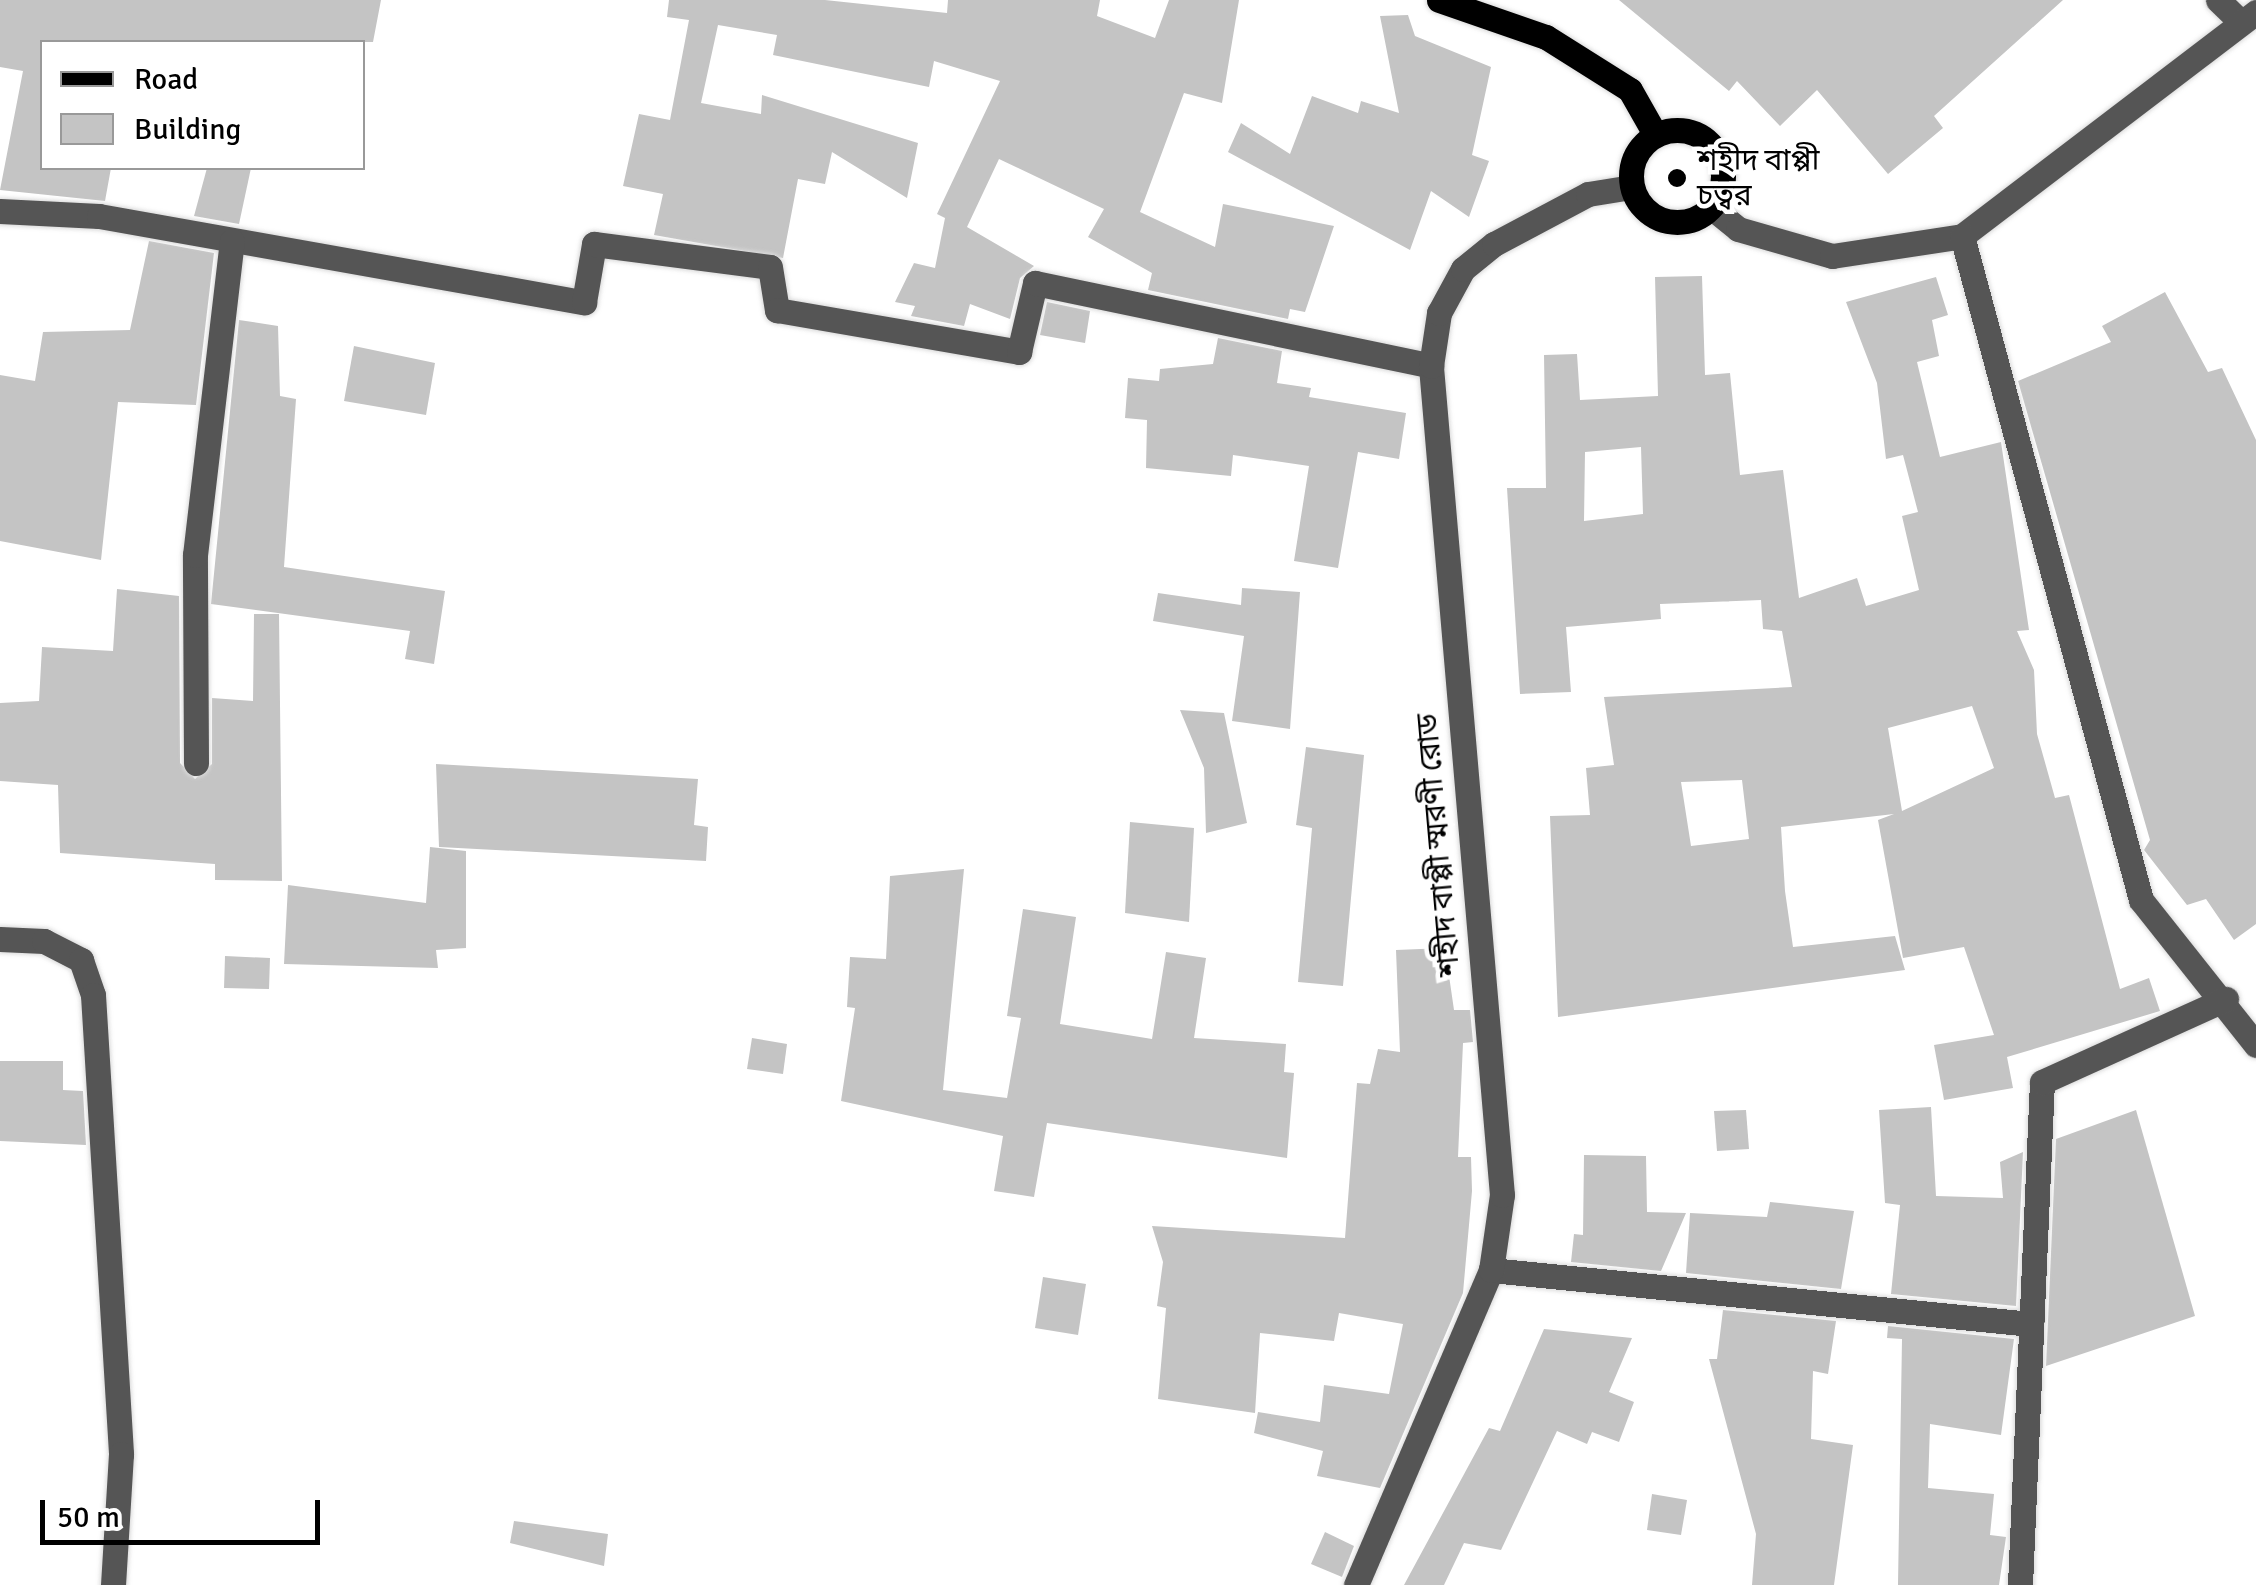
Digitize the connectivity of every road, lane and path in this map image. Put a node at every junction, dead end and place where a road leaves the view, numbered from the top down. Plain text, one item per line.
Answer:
1 (1439, 0) edge
2 (2218, 0) edge
3 (2247, 16) edge
4 (1655, 134) junction
5 (1631, 187) junction
6 (1711, 207) junction
7 (0, 211) edge
8 (1962, 236) junction
9 (232, 241) junction
10 (1431, 366) junction
11 (196, 763) dead end
12 (0, 939) edge
13 (2226, 999) junction
14 (2256, 1045) edge
15 (1491, 1270) junction
16 (2031, 1324) junction
17 (112, 1585) edge
18 (1356, 1585) edge
19 (2020, 1585) edge

1 - 4 main road
2 - 3 street
3 - 8 street
4 - 5 main road
4 - 6 main road
5 - 6 main road
5 - 10 street, শহীদ বাপ্পী স্মরণী রোড
6 - 8 street
7 - 9 street
8 - 13 street
9 - 10 street
9 - 11 street
10 - 15 street, শহীদ বাপ্পী স্মরণী রোড
12 - 17 street
13 - 14 street
13 - 16 street
15 - 16 street
15 - 18 street, শহীদ বাপ্পী স্মরণী রোড
16 - 19 street

